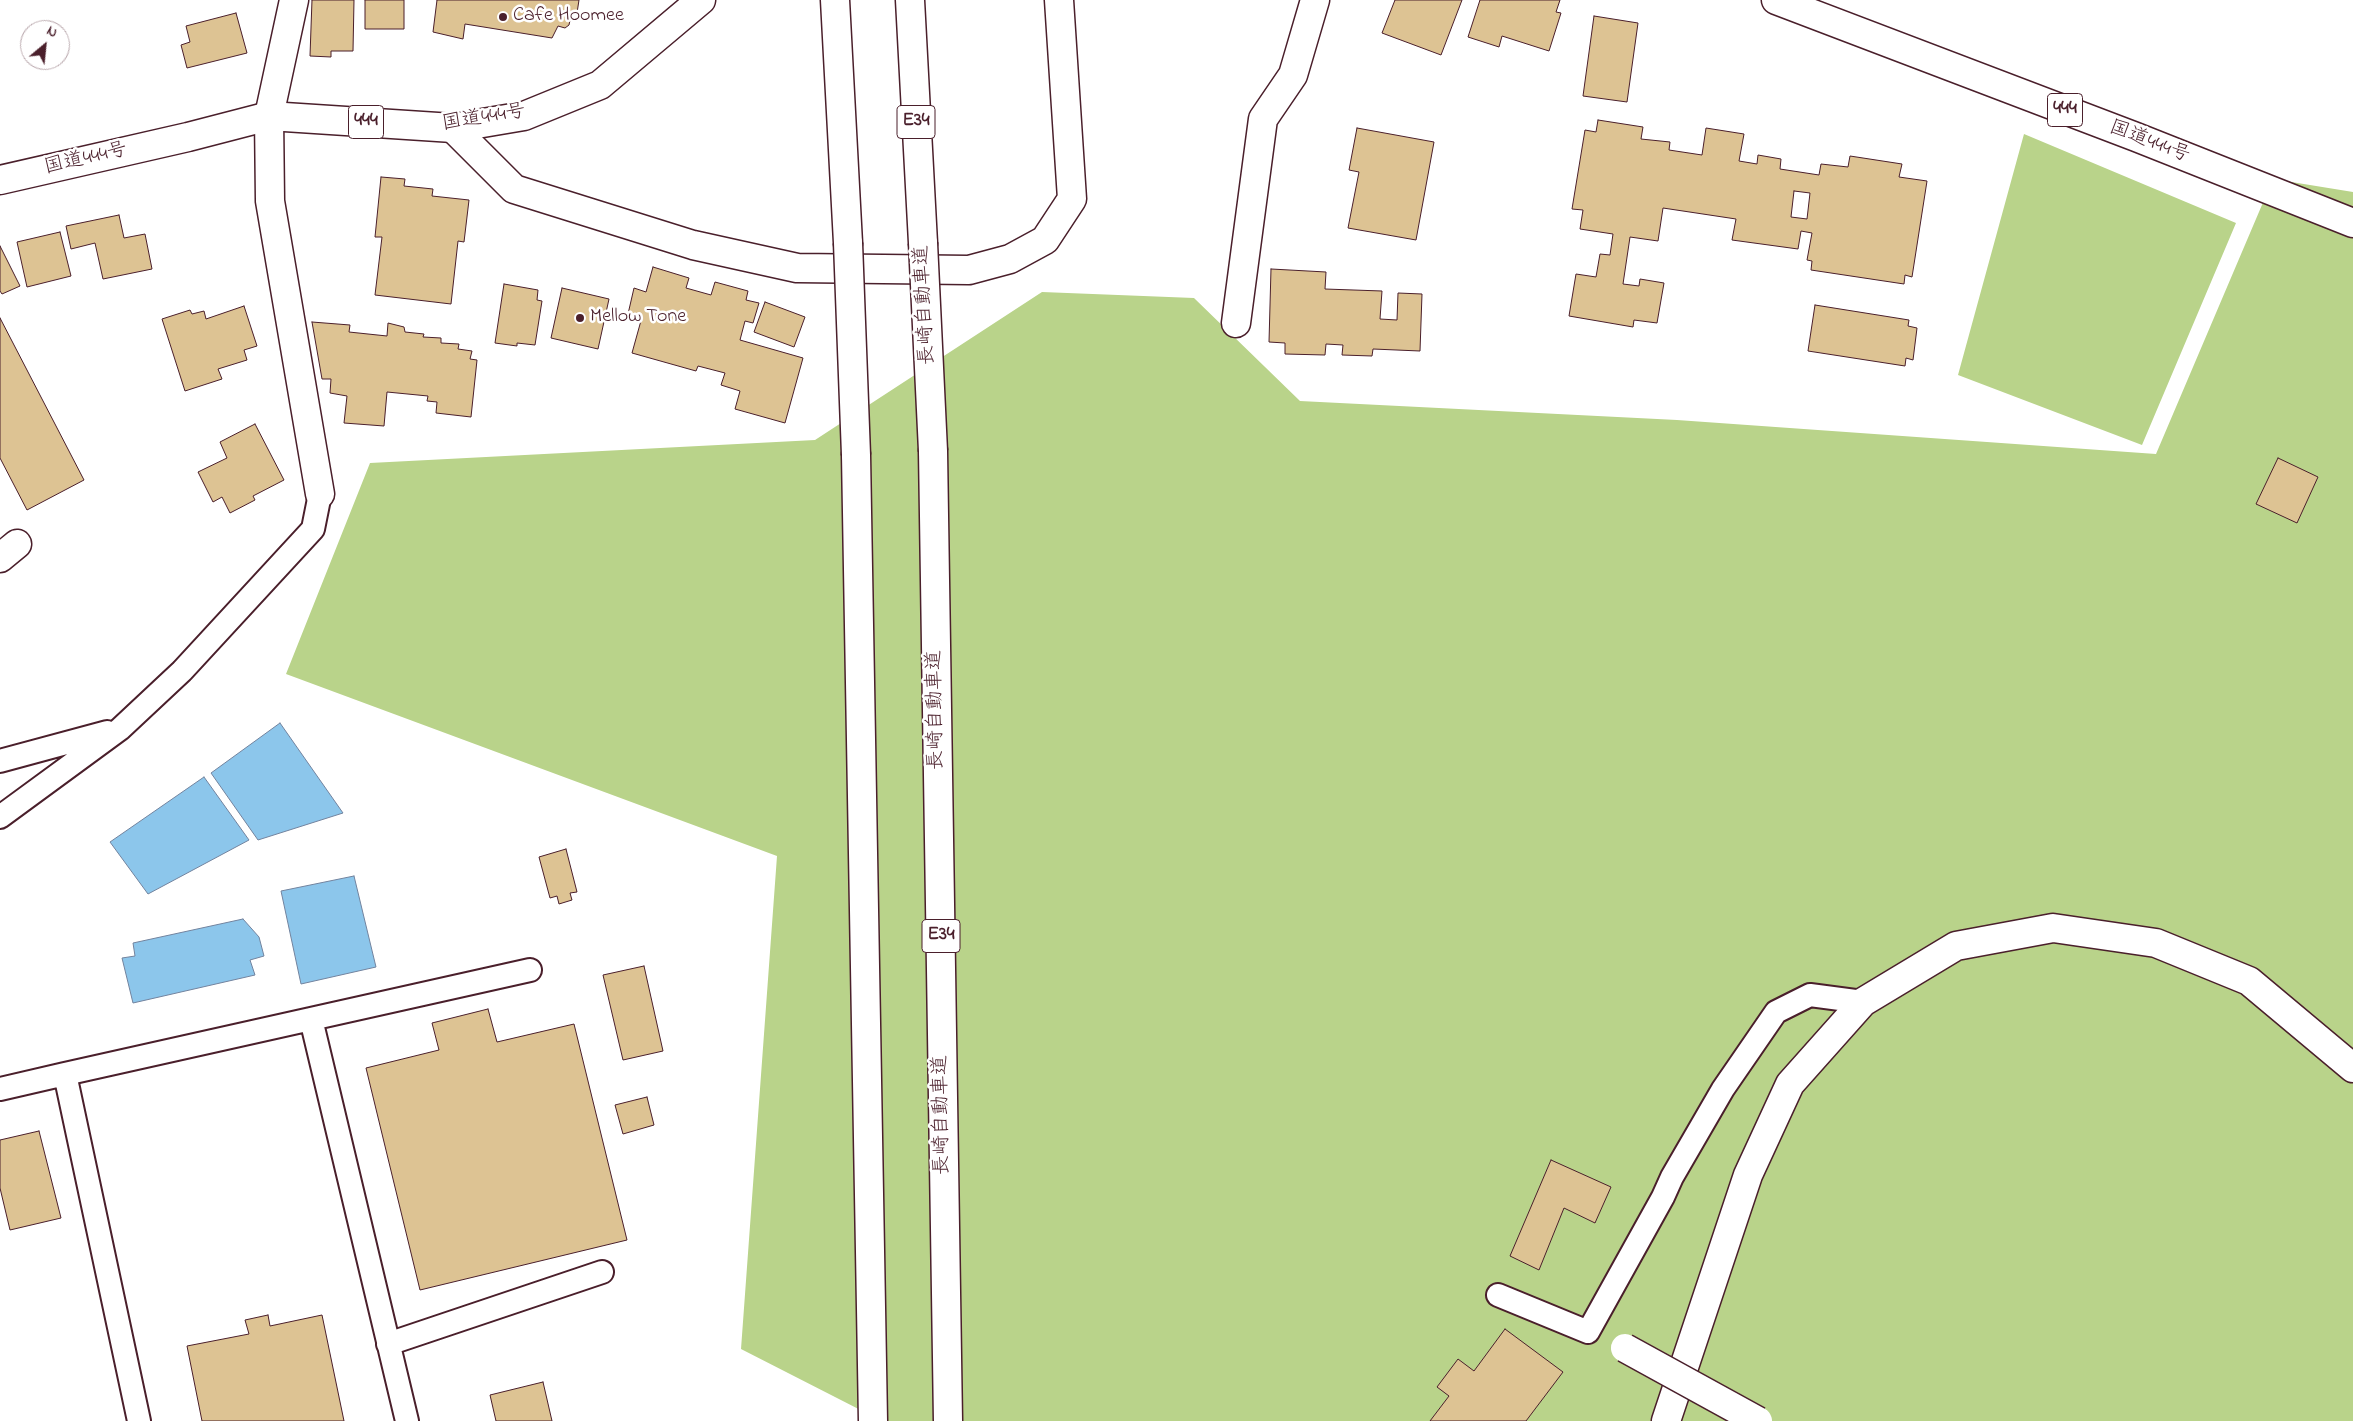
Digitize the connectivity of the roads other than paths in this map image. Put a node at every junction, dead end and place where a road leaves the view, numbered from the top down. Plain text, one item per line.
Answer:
1 (294, 0) edge
2 (700, 0) edge
3 (835, 0) edge
4 (910, 0) edge
5 (1059, 0) edge
6 (1315, 0) edge
7 (1776, 0) edge
8 (269, 116) junction
9 (453, 128) junction
10 (0, 180) edge
11 (2353, 224) edge
12 (1236, 323) dead end
13 (320, 494) joint
14 (120, 729) junction
15 (0, 761) edge
16 (0, 818) edge
17 (530, 970) dead end
18 (1863, 1002) junction
19 (311, 1019) junction
20 (2353, 1068) edge
21 (65, 1074) junction
22 (0, 1089) edge
23 (602, 1272) dead end
24 (1498, 1295) dead end
25 (388, 1344) junction
26 (1625, 1348) dead end
27 (139, 1421) edge
28 (407, 1421) edge
29 (873, 1421) edge
30 (948, 1421) edge
31 (1666, 1421) edge
32 (1758, 1421) edge

1 - 8 main road
2 - 9 main road, 国道444号 / 444
3 - 29 main road, bridge
4 - 30 main road, 長崎自動車道 / E34, bridge
5 - 9 main road
6 - 12 main road
7 - 11 main road, 国道444号 / 444
8 - 9 main road, 国道444号 / 444
8 - 10 main road, 国道444号 / 444
8 - 13 main road
13 - 14 lane
14 - 15 lane
14 - 16 lane
17 - 19 lane
18 - 20 main road
18 - 24 lane
18 - 31 main road
19 - 21 lane
19 - 25 lane
21 - 22 lane
21 - 27 lane
23 - 25 lane
25 - 28 lane
26 - 32 main road, bridge

